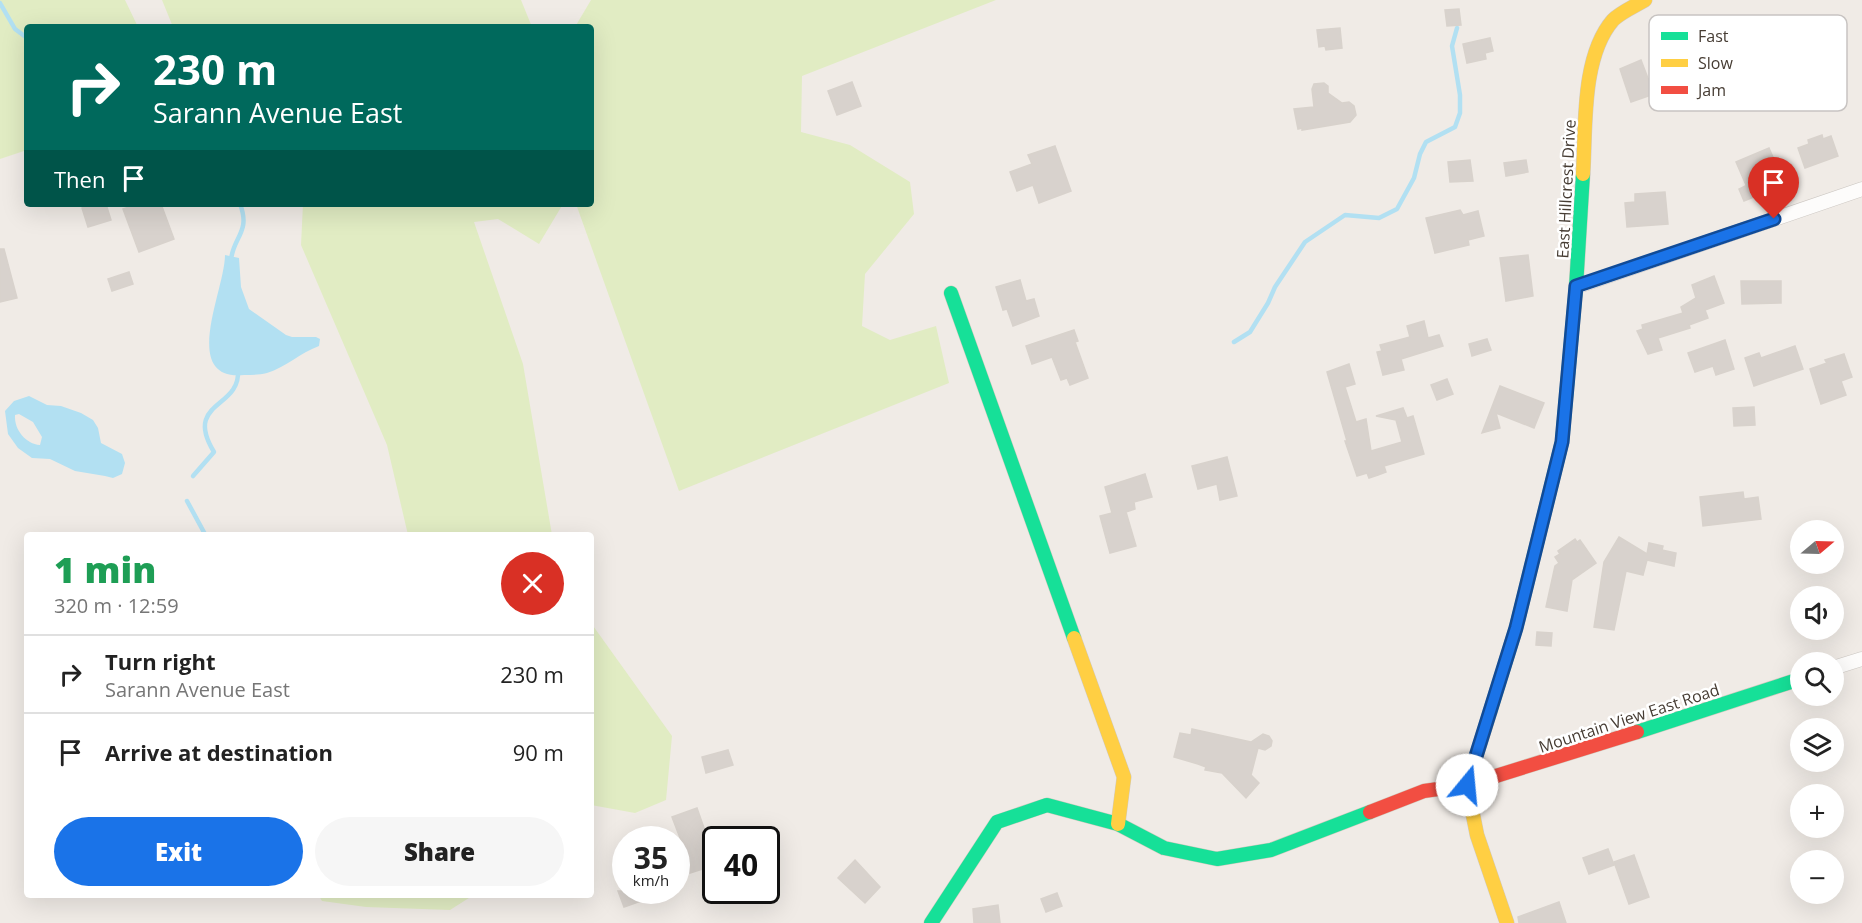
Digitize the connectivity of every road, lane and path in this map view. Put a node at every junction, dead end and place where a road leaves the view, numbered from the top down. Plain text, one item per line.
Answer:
1 (1645, 0) edge
2 (1862, 189) edge
3 (1576, 286) junction
4 (951, 293) dead end
5 (1862, 659) edge
6 (1844, 665) edge
7 (1790, 682) edge
8 (1467, 785) junction
9 (1118, 824) junction
10 (931, 923) edge
11 (1507, 923) edge

1 - 3 street, East Hillcrest Drive
2 - 3 street
3 - 8 street, East Hillcrest Drive
4 - 9 street
5 - 6 street
7 - 8 street, Mountain View East Road
8 - 9 street, Mountain View East Road
8 - 11 street, East Hillcrest Drive
9 - 10 street, Mountain View East Road

